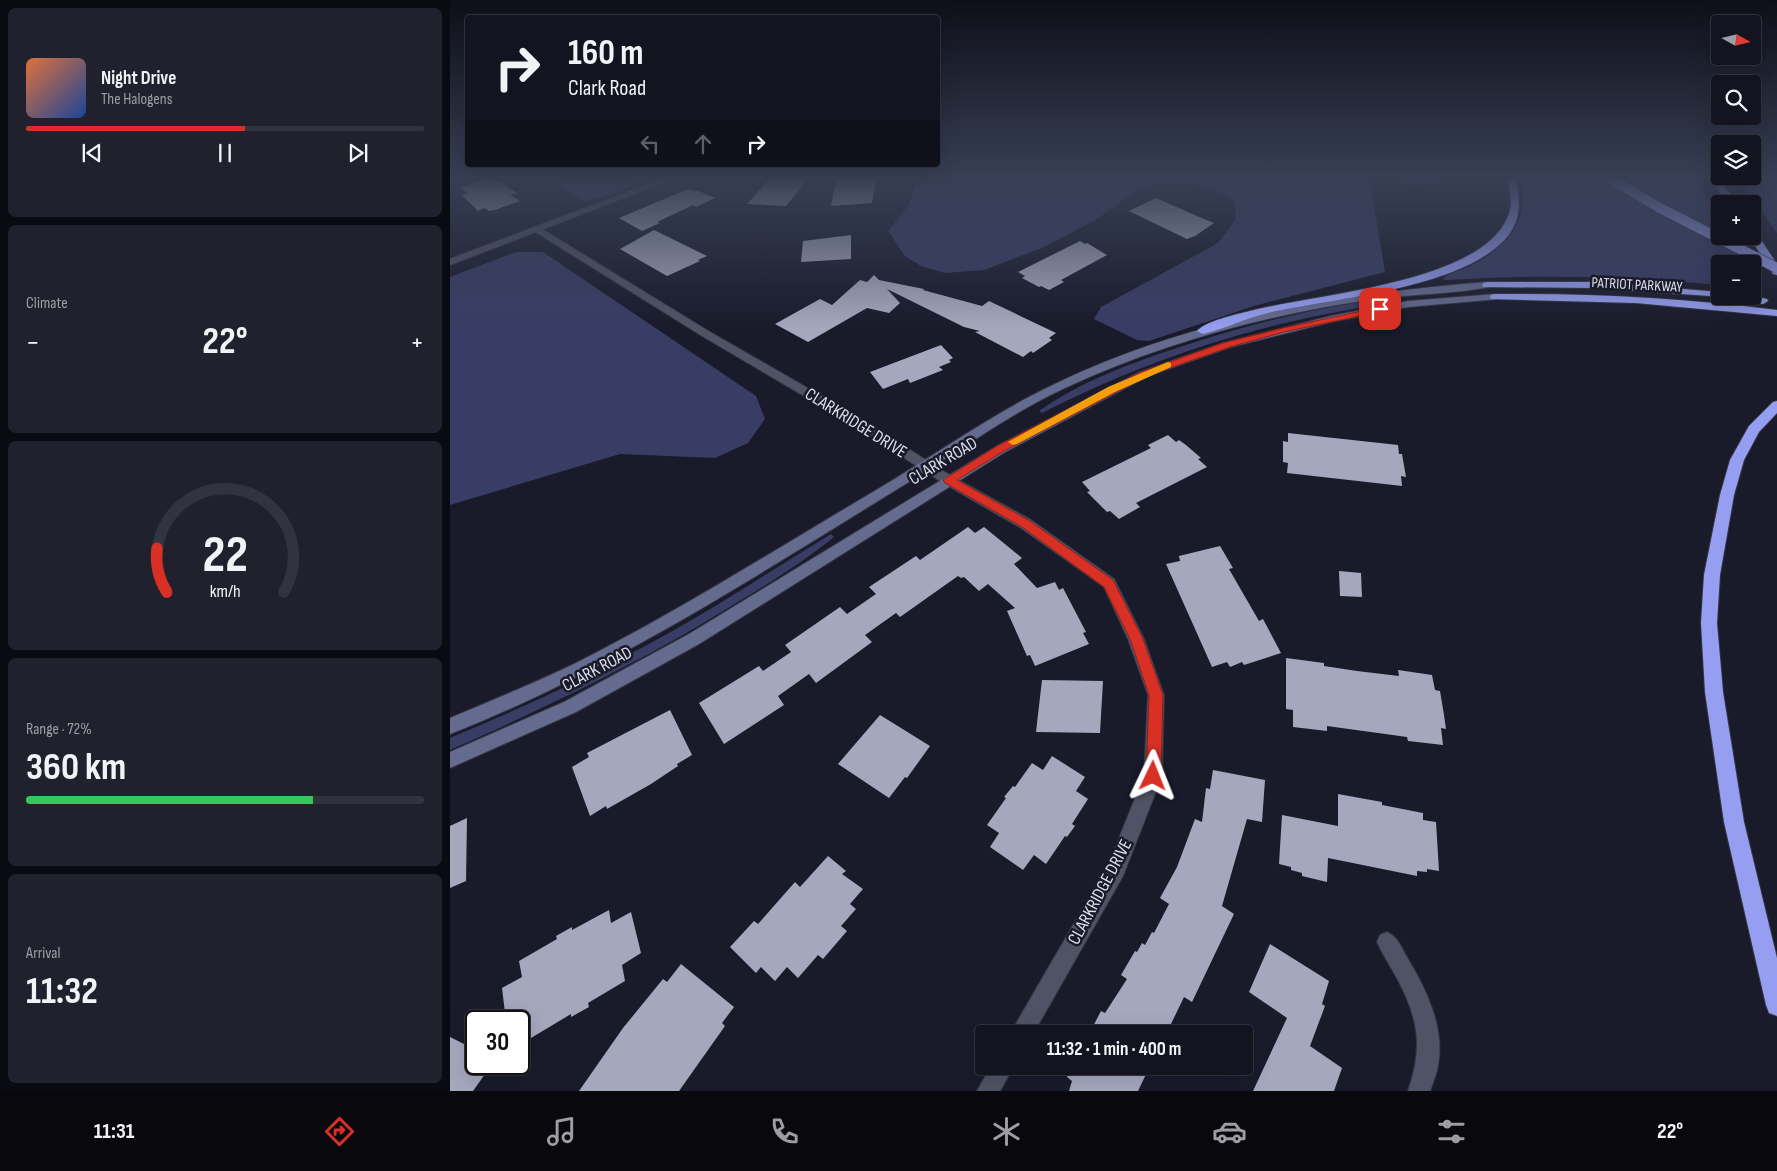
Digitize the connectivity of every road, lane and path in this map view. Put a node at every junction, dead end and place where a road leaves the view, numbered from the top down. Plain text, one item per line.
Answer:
1 (543, 227) edge
2 (1507, 227) edge
3 (1697, 227) edge
4 (537, 229) junction
5 (1760, 245) edge
6 (450, 262) edge
7 (1777, 268) edge
8 (1777, 272) edge
9 (1487, 285) joint
10 (1711, 294) edge
11 (1494, 296) joint
12 (1761, 301) edge
13 (1777, 303) edge
14 (1777, 313) edge
15 (1203, 331) junction
16 (1777, 405) edge
17 (926, 467) junction
18 (948, 480) junction
19 (450, 726) edge
20 (450, 760) edge
21 (1387, 942) dead end
22 (1777, 1005) edge
23 (1026, 1025) edge
24 (997, 1075) edge
25 (988, 1091) edge
26 (1419, 1091) edge

1 - 4 street
2 - 15 highway
3 - 7 highway, bridge
4 - 6 street
4 - 17 street, CLARKRIDGE DRIVE
5 - 8 highway
9 - 10 highway, PATRIOT PARKWAY
9 - 15 main road, CLARK ROAD
11 - 14 highway, PATRIOT PARKWAY
11 - 18 main road, CLARK ROAD
12 - 13 highway
15 - 17 main road, CLARK ROAD
16 - 22 highway
17 - 18 street, CLARKRIDGE DRIVE
17 - 19 main road, CLARK ROAD
18 - 20 main road, CLARK ROAD
18 - 23 street, CLARKRIDGE DRIVE
21 - 26 street
24 - 25 street

